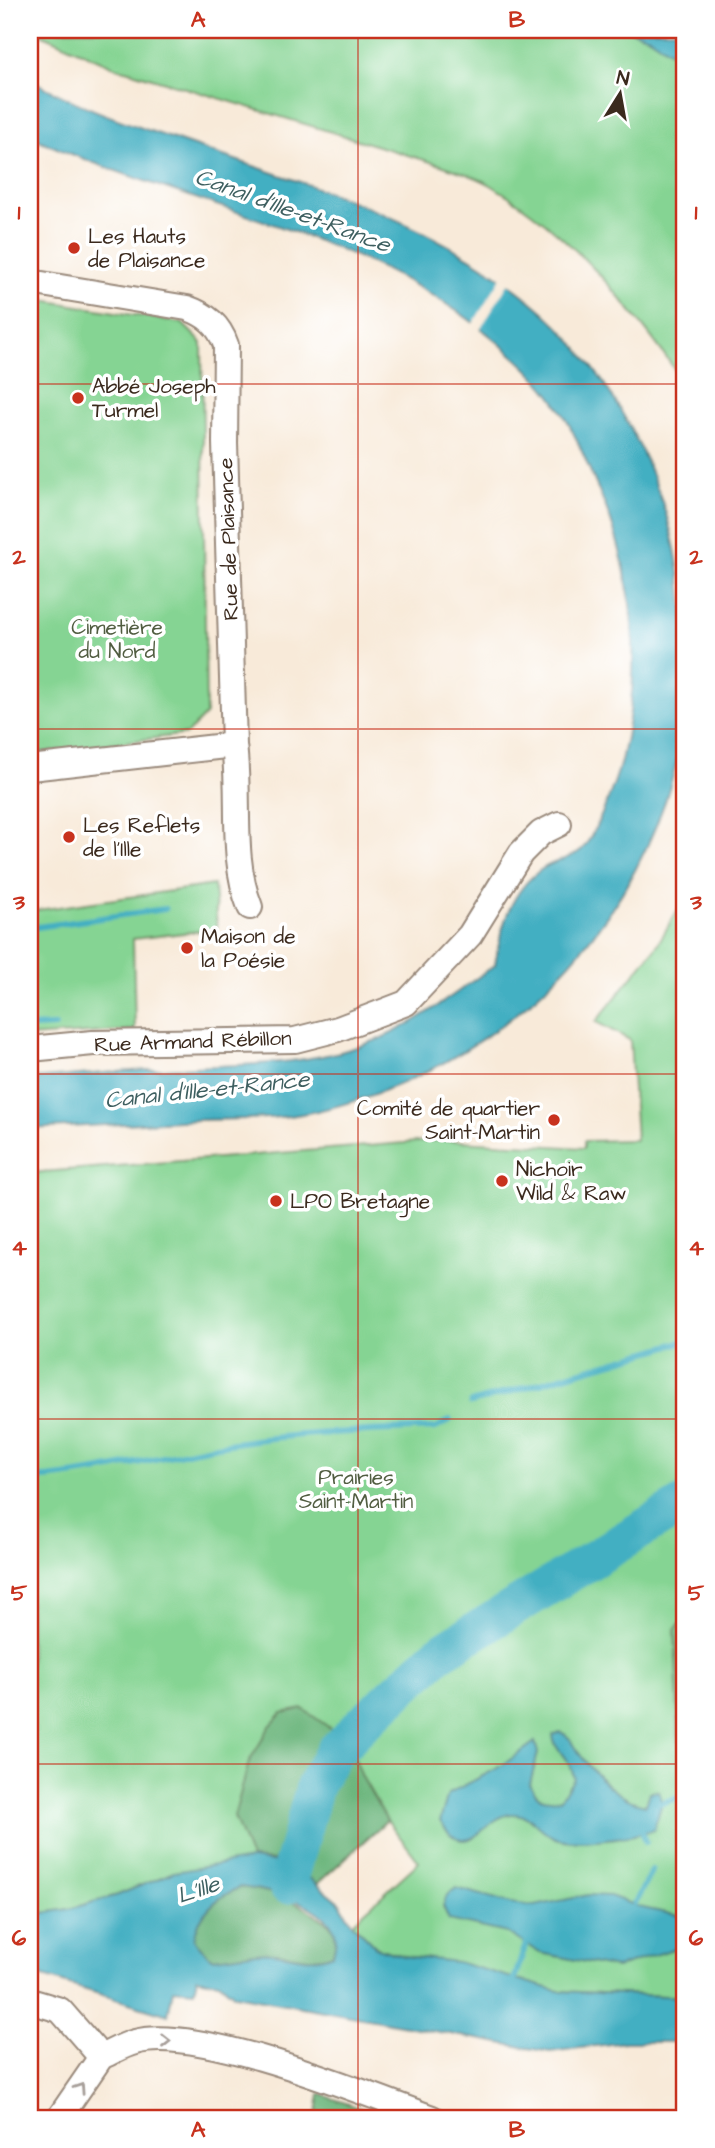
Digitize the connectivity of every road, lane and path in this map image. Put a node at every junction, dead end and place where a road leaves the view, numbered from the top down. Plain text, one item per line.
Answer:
1 (30, 282) edge
2 (234, 745) junction
3 (30, 768) edge
4 (559, 824) dead end
5 (250, 907) dead end
6 (30, 1049) edge
7 (30, 2001) edge
8 (101, 2057) junction
9 (59, 2118) edge
10 (432, 2118) edge

1 - 2 street, Rue de Plaisance
2 - 3 street
2 - 5 street
4 - 6 street, Rue Armand Rébillon
7 - 8 street
9 -> 8 street
8 -> 10 street

